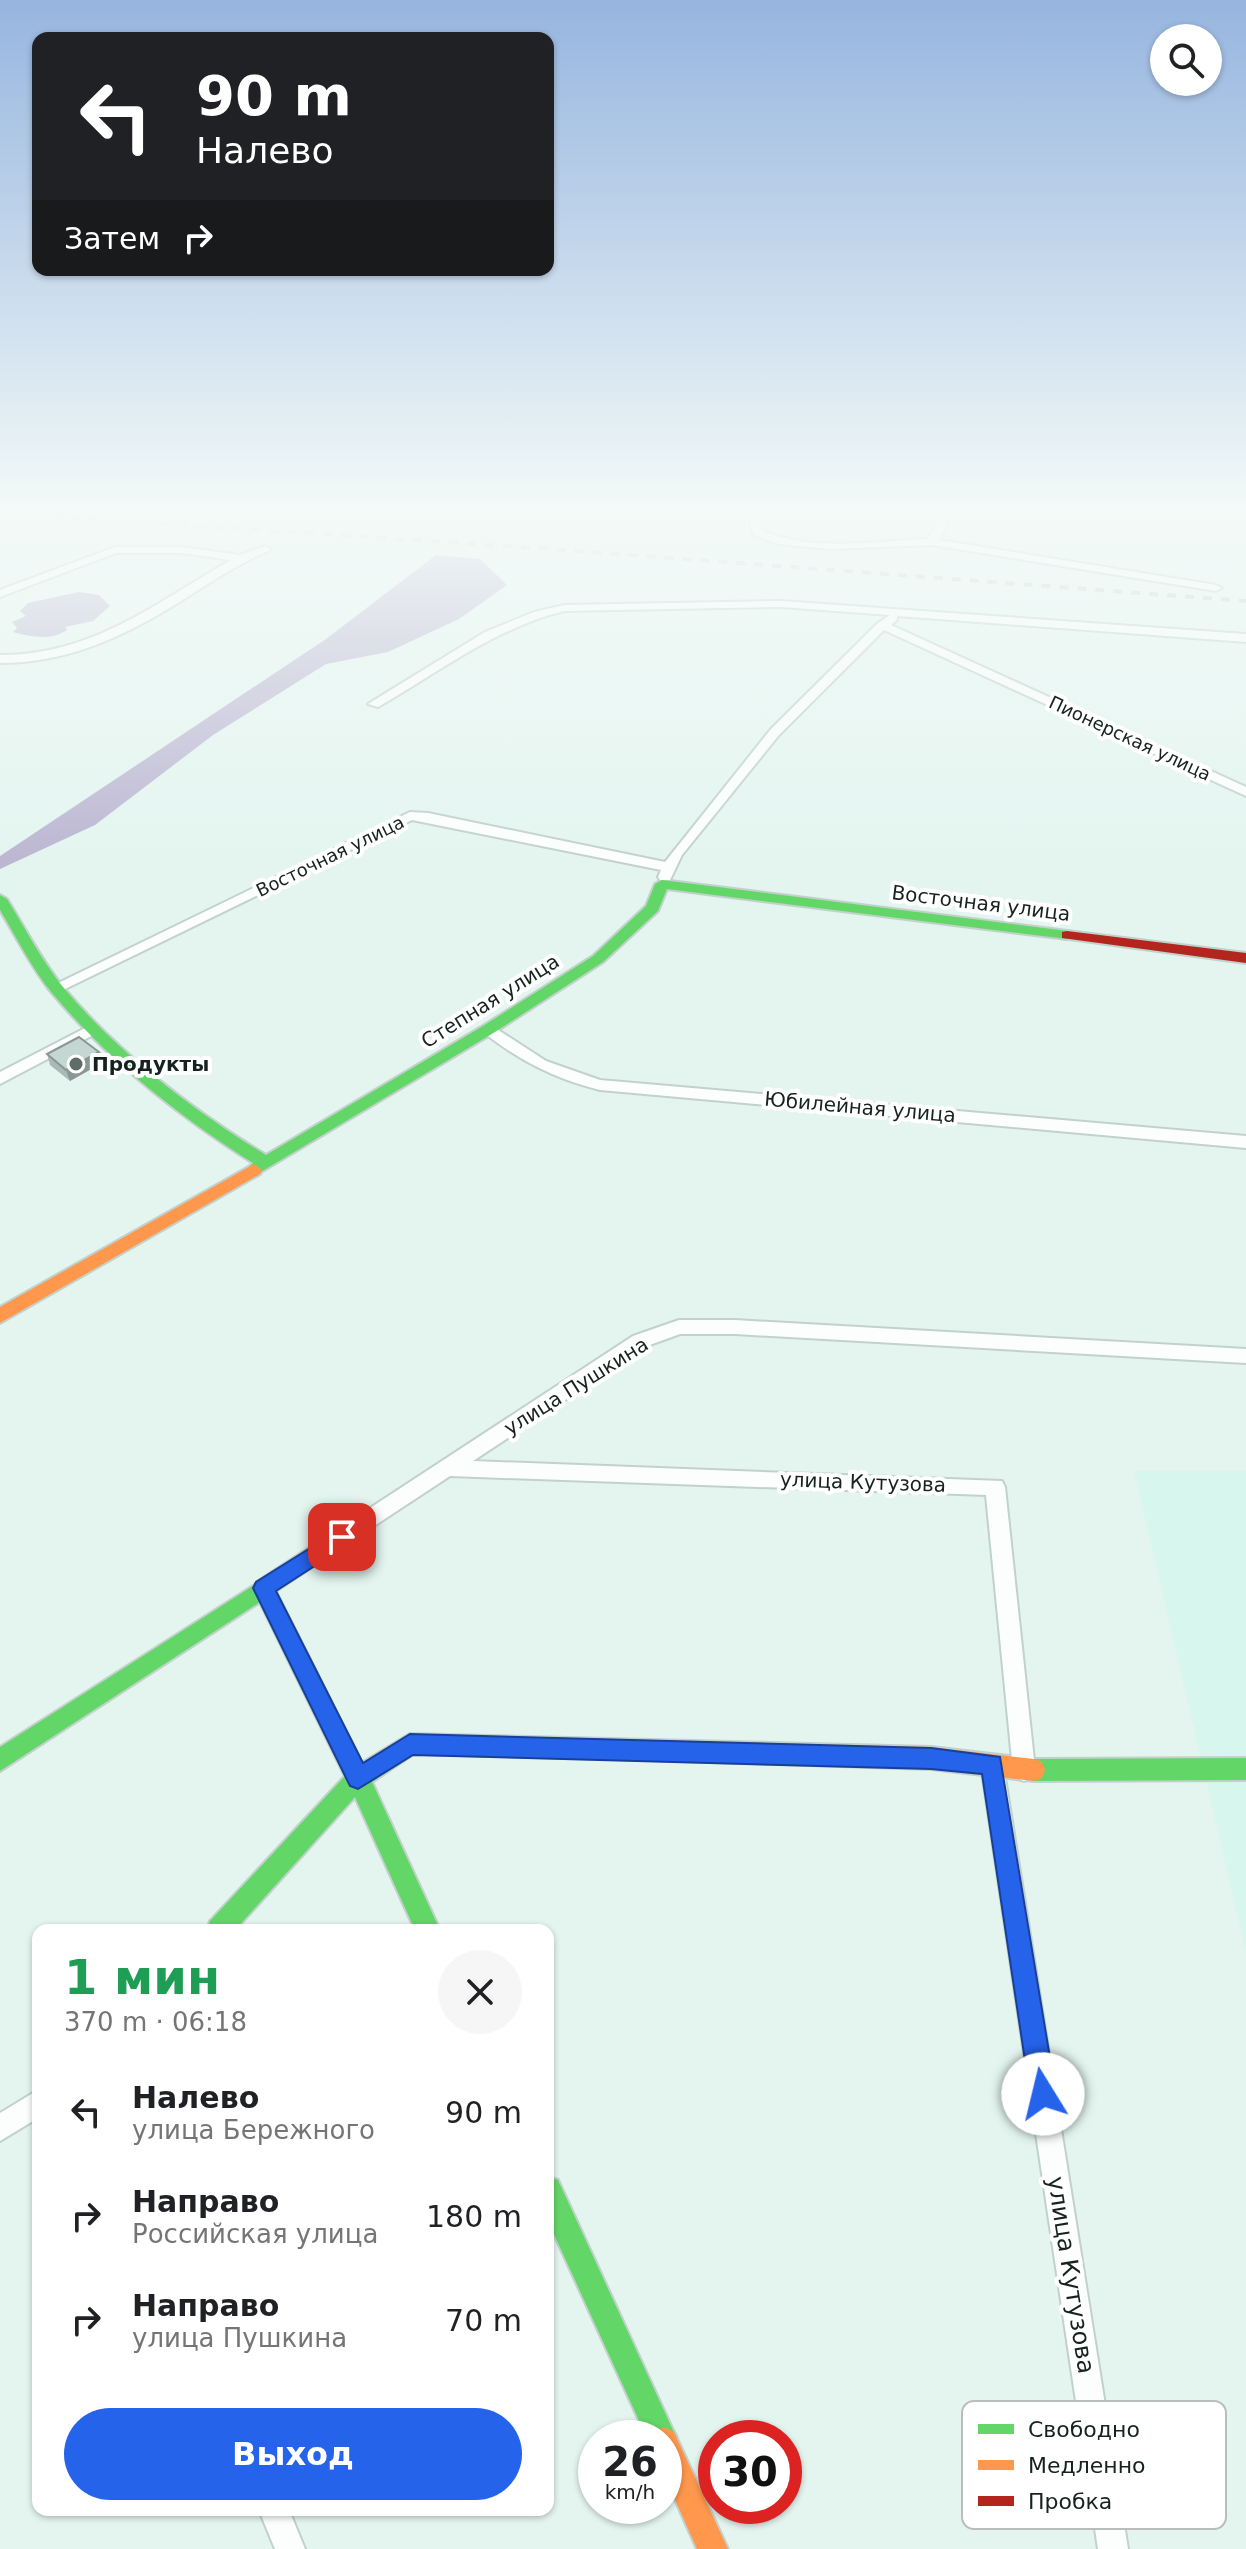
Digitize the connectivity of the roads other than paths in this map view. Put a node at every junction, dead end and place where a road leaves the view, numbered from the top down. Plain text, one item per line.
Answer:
1 (135, 624) edge
2 (511, 624) edge
3 (1075, 624) edge
4 (882, 625) joint
5 (1246, 638) edge
6 (0, 659) edge
7 (374, 704) dead end
8 (1246, 792) edge
9 (665, 875) junction
10 (0, 899) edge
11 (1246, 958) edge
12 (56, 988) junction
13 (93, 1029) junction
14 (489, 1029) junction
15 (0, 1079) edge
16 (1246, 1142) edge
17 (266, 1163) junction
18 (0, 1316) edge
19 (1246, 1356) edge
20 (447, 1468) junction
21 (264, 1588) junction
22 (0, 1760) edge
23 (992, 1765) junction
24 (1246, 1769) edge
25 (1024, 1770) junction
26 (358, 1778) junction
27 (224, 1924) edge
28 (425, 1924) edge
29 (32, 2107) edge
30 (0, 2128) edge
31 (554, 2203) edge
32 (1090, 2401) edge
33 (654, 2420) edge
34 (682, 2481) edge
35 (276, 2516) edge
36 (1110, 2529) edge
37 (290, 2549) edge
38 (713, 2549) edge
39 (1113, 2549) edge

1 - 6 street
2 - 7 street
3 - 5 street
4 - 8 street, Пионерская улица
4 - 9 street, Степная улица
9 - 11 street, Восточная улица
9 - 12 street, Восточная улица
9 - 14 street, Степная улица
10 - 12 street
12 - 13 street
13 - 15 street
13 - 17 street
14 - 16 street, Юбилейная улица
14 - 17 street, Степная улица
17 - 18 street, Степная улица
19 - 20 street, улица Пушкина
20 - 21 street, улица Пушкина
20 - 25 street, улица Кутузова
21 - 22 street, улица Пушкина
21 - 26 street
23 - 25 street
23 - 26 street
23 - 32 street, улица Кутузова
24 - 25 street
26 - 27 street
26 - 28 street
29 - 30 street
31 - 33 street
34 - 38 street
35 - 37 street
36 - 39 street, улица Кутузова

